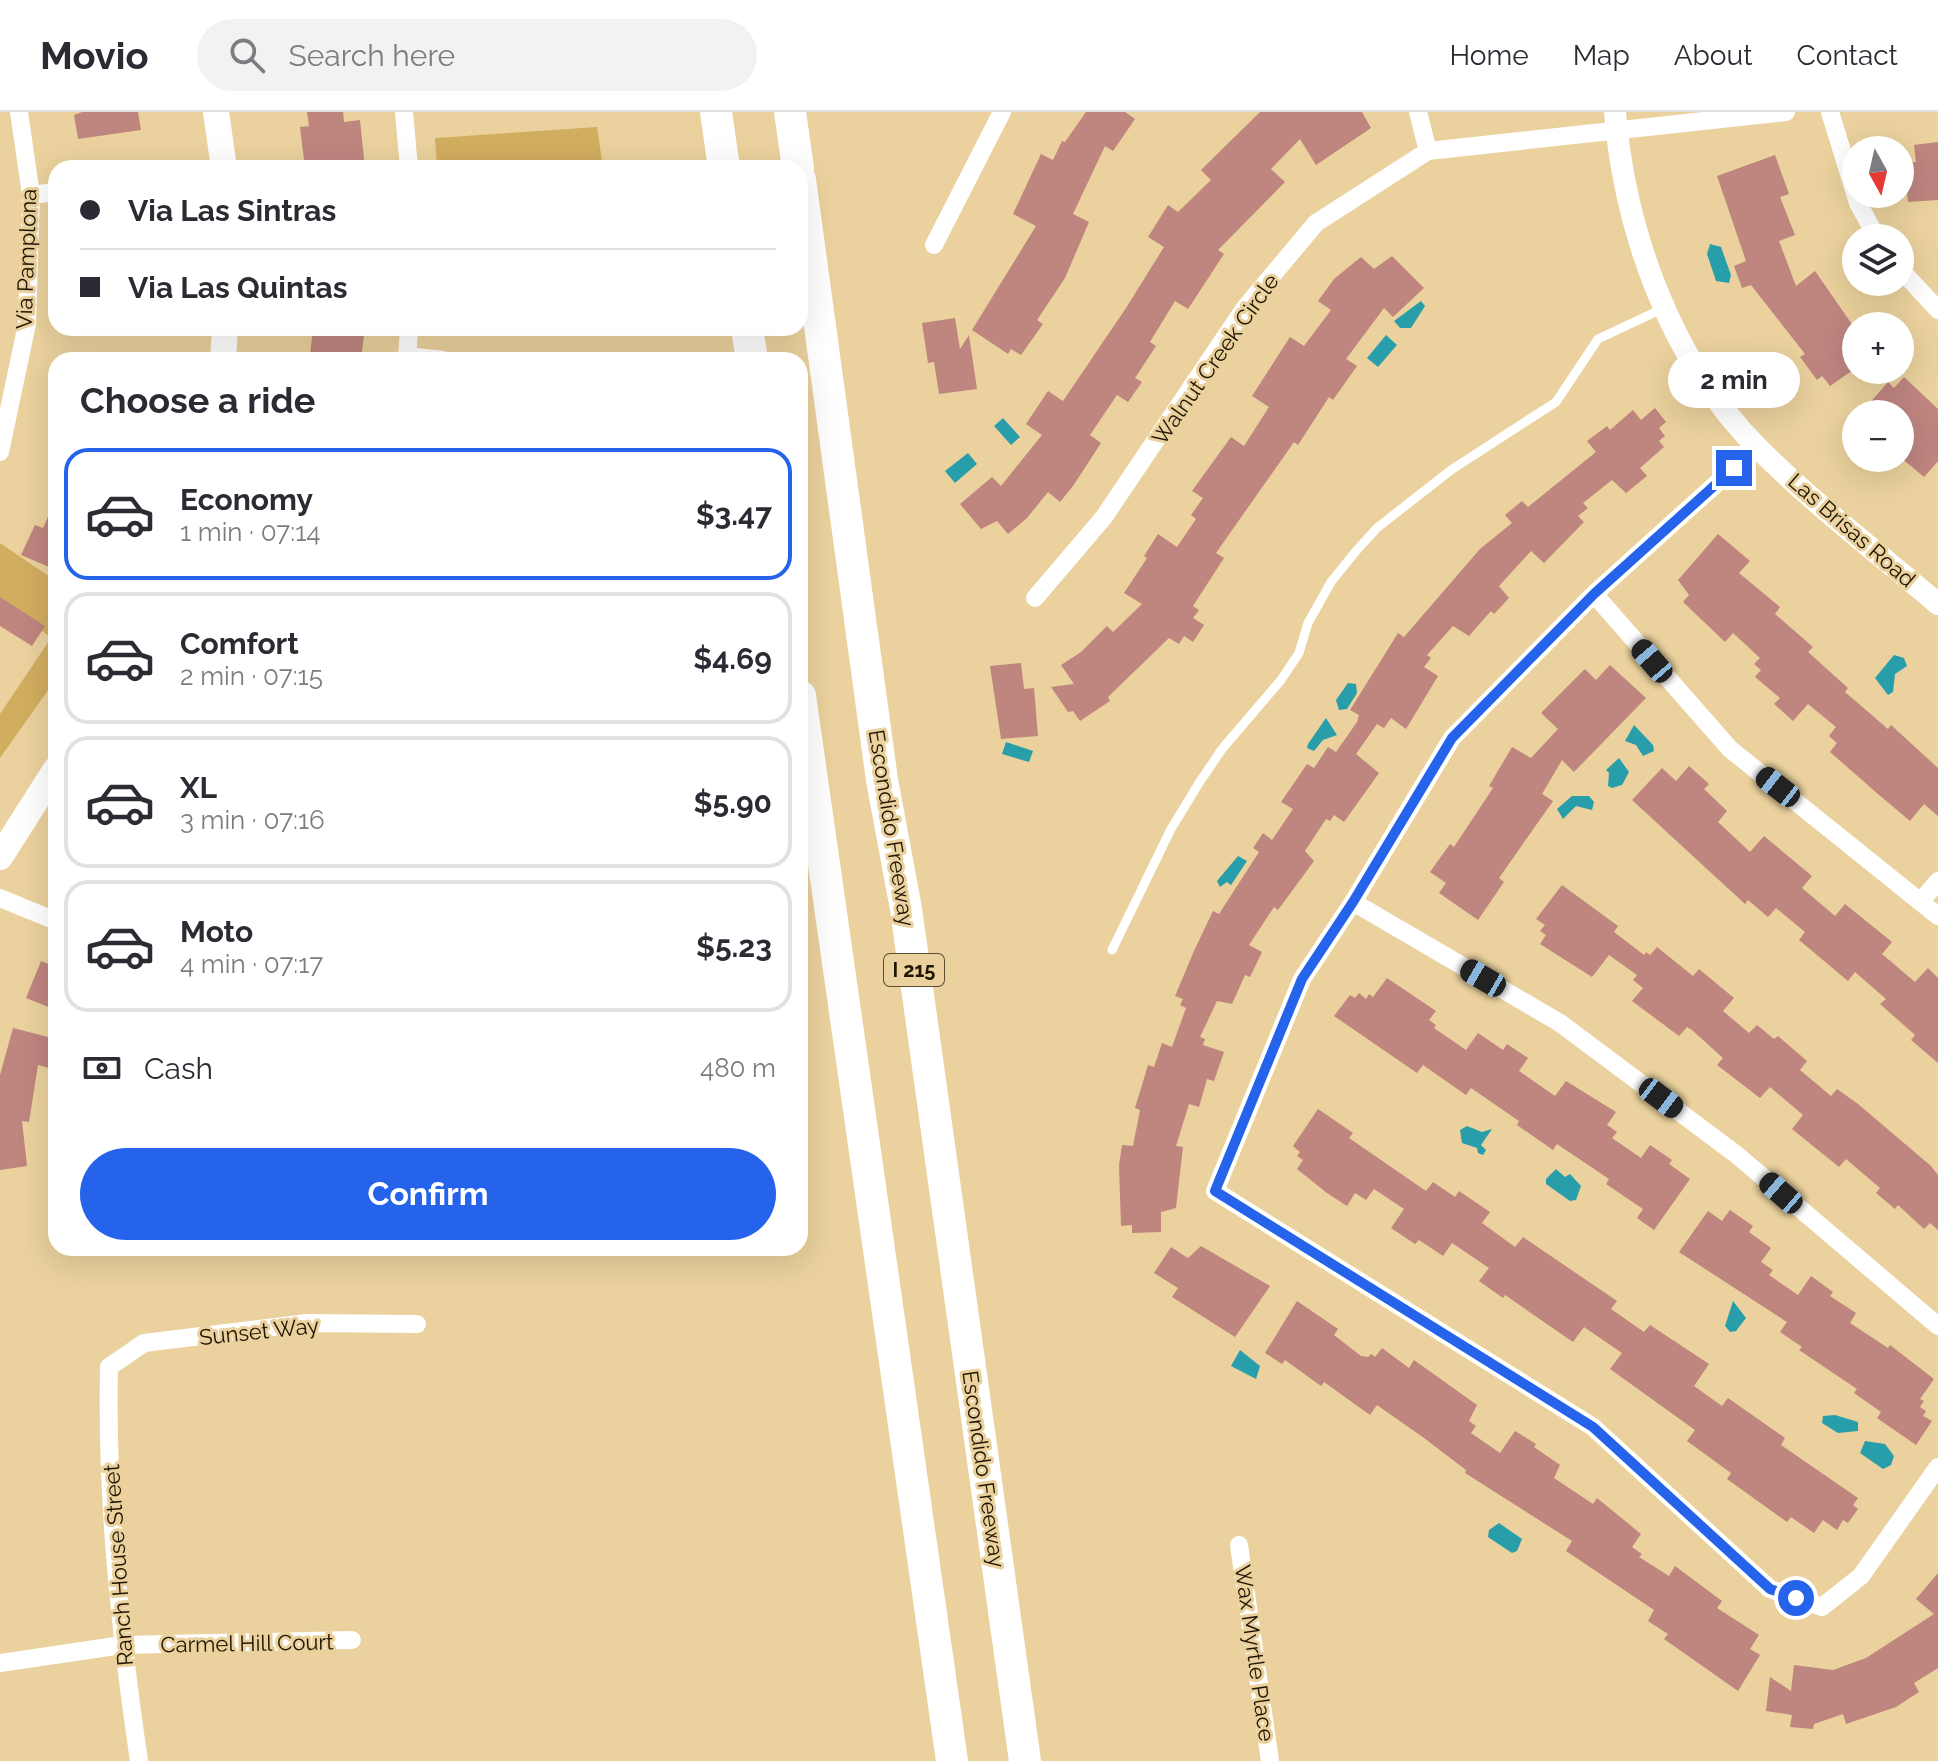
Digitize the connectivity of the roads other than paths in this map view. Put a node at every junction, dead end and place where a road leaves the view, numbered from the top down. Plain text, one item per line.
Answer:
1 (19, 112) edge
2 (216, 112) edge
3 (404, 112) edge
4 (716, 112) edge
5 (790, 112) edge
6 (1002, 112) edge
7 (1418, 112) edge
8 (1786, 112) edge
9 (1830, 112) edge
10 (1616, 122) edge
11 (1428, 151) junction
12 (223, 160) edge
13 (408, 160) edge
14 (723, 160) edge
15 (797, 160) edge
16 (48, 193) edge
17 (31, 195) junction
18 (1869, 224) edge
19 (808, 239) edge
20 (934, 245) dead end
21 (1914, 284) edge
22 (1664, 308) junction
23 (1938, 310) edge
24 (1757, 447) junction
25 (0, 452) edge
26 (1594, 594) junction
27 (1035, 598) dead end
28 (1938, 604) edge
29 (808, 752) edge
30 (48, 782) edge
31 (0, 857) edge
32 (1938, 881) edge
33 (0, 898) edge
34 (1921, 901) junction
35 (1353, 902) junction
36 (1938, 916) edge
37 (48, 918) edge
38 (1112, 950) dead end
39 (417, 1324) dead end
40 (1938, 1326) edge
41 (109, 1367) joint
42 (1938, 1467) edge
43 (1239, 1545) dead end
44 (352, 1640) dead end
45 (122, 1645) junction
46 (0, 1663) edge
47 (139, 1761) edge
48 (952, 1761) edge
49 (1025, 1761) edge
50 (1270, 1761) edge

1 - 17 street, Via Pamplona
2 - 12 main road
3 - 13 street
4 - 14 highway
5 - 15 highway
6 - 20 street
7 - 11 street
8 - 10 street, Walnut Creek Circle
9 - 18 street
10 - 11 street, Walnut Creek Circle
10 - 22 street, Las Brisas Road
11 - 27 street, Walnut Creek Circle
16 - 17 street
17 - 25 street, Via Pamplona
19 - 49 highway, Escondido Freeway / I 215
21 - 23 street
22 - 24 street, Las Brisas Road
22 - 38 lane
24 - 26 street
24 - 28 street, Las Brisas Road
26 - 34 street
26 - 35 street
29 - 48 highway
30 - 31 main road
32 - 34 street
33 - 37 street
34 - 36 street
35 - 40 street
35 - 42 street
39 - 41 street, Sunset Way
41 - 45 street, Ranch House Street
43 - 50 street, Wax Myrtle Place
44 - 45 street, Carmel Hill Court
45 - 46 street, Carmel Hill Court
45 - 47 street, Ranch House Street

